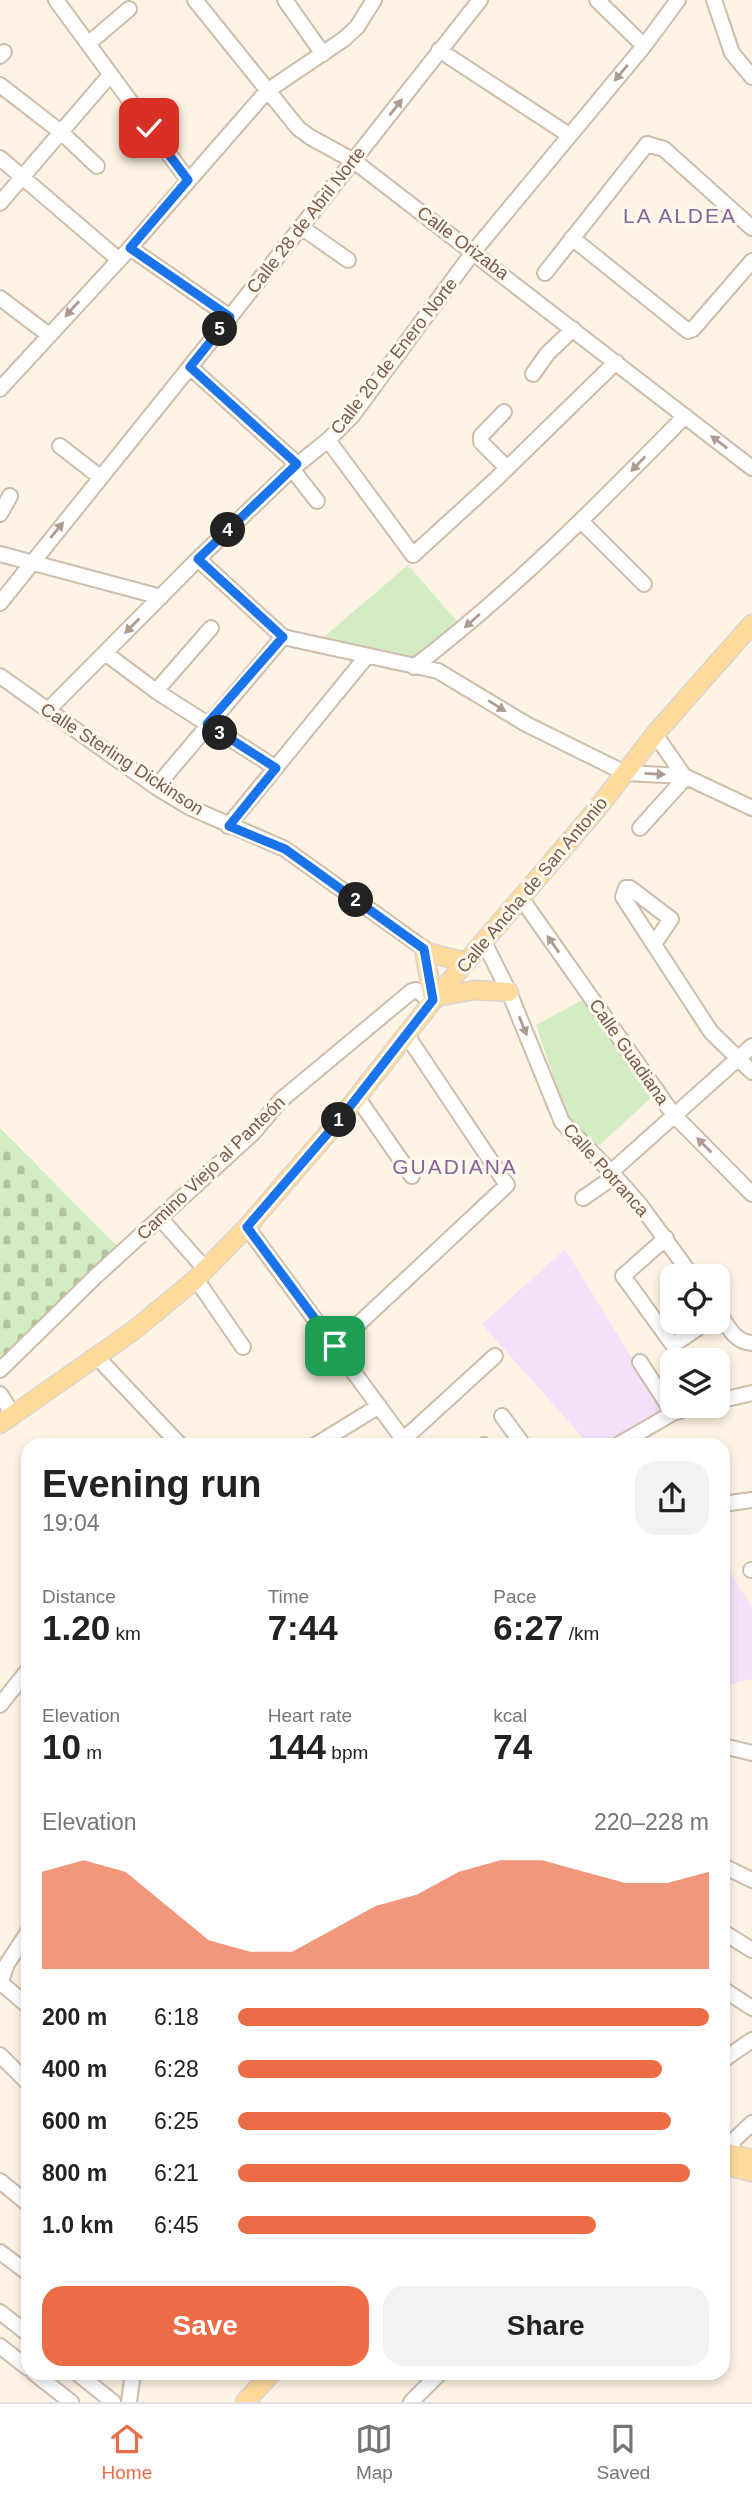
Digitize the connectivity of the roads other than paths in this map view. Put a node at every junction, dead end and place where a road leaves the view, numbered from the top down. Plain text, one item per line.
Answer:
1 (55, 0) edge
2 (195, 0) edge
3 (285, 0) edge
4 (480, 0) edge
5 (597, 0) edge
6 (678, 0) edge
7 (714, 0) edge
8 (368, 4) edge
9 (129, 9) dead end
10 (89, 43) junction
11 (644, 46) junction
12 (439, 50) junction
13 (323, 54) junction
14 (110, 75) junction
15 (752, 77) edge
16 (0, 85) edge
17 (267, 90) junction
18 (62, 133) junction
19 (569, 135) junction
20 (0, 158) edge
21 (354, 161) junction
22 (97, 166) dead end
23 (24, 178) junction
24 (188, 180) junction
25 (0, 203) edge
26 (301, 227) junction
27 (752, 228) edge
28 (572, 238) junction
29 (130, 248) junction
30 (474, 251) junction
31 (118, 259) junction
32 (348, 260) dead end
33 (752, 261) edge
34 (545, 273) dead end
35 (0, 298) edge
36 (230, 317) junction
37 (573, 328) junction
38 (49, 335) junction
39 (616, 362) junction
40 (190, 367) junction
41 (533, 374) dead end
42 (0, 389) edge
43 (504, 412) dead end
44 (685, 416) junction
45 (328, 440) junction
46 (60, 446) dead end
47 (295, 466) junction
48 (507, 468) junction
49 (752, 468) edge
50 (100, 477) junction
51 (10, 496) dead end
52 (317, 500) dead end
53 (0, 514) edge
54 (582, 522) junction
55 (0, 554) edge
56 (198, 559) junction
57 (32, 562) junction
58 (644, 584) dead end
59 (160, 597) junction
60 (0, 603) edge
61 (752, 624) edge
62 (211, 628) dead end
63 (283, 637) junction
64 (105, 653) junction
65 (367, 656) junction
66 (414, 667) junction
67 (0, 676) edge
68 (156, 691) junction
69 (47, 711) junction
70 (207, 724) junction
71 (655, 734) junction
72 (276, 768) junction
73 (625, 773) junction
74 (685, 777) junction
75 (156, 786) junction
76 (752, 808) edge
77 (229, 826) junction
78 (640, 828) dead end
79 (521, 898) junction
80 (484, 942) junction
81 (654, 944) dead end
82 (427, 951) junction
83 (462, 967) junction
84 (509, 992) junction
85 (434, 1000) junction
86 (406, 1034) junction
87 (752, 1046) edge
88 (737, 1060) junction
89 (752, 1072) edge
90 (357, 1097) junction
91 (673, 1114) junction
92 (613, 1174) junction
93 (412, 1176) dead end
94 (752, 1194) edge
95 (583, 1198) dead end
96 (160, 1218) junction
97 (247, 1227) junction
98 (666, 1238) junction
99 (684, 1264) edge
100 (201, 1275) junction
101 (660, 1327) edge
102 (730, 1331) edge
103 (665, 1334) edge
104 (689, 1334) edge
105 (747, 1342) edge
106 (335, 1346) junction
107 (243, 1348) dead end
108 (96, 1356) junction
109 (495, 1356) dead end
110 (640, 1362) dead end
111 (0, 1370) edge
112 (660, 1393) edge
113 (752, 1393) edge
114 (0, 1394) edge
115 (730, 1398) edge
116 (379, 1406) junction
117 (502, 1416) dead end
118 (664, 1418) edge
119 (6, 1419) edge
120 (173, 1438) edge
121 (327, 1438) edge
122 (403, 1438) edge
123 (410, 1438) edge
124 (518, 1438) edge
125 (630, 1438) edge
126 (752, 1500) edge
127 (730, 1503) edge
128 (21, 1680) edge
129 (0, 1705) edge
130 (730, 1748) edge
131 (752, 1753) edge
132 (730, 1869) edge
133 (752, 1880) edge
134 (730, 1936) edge
135 (21, 1940) edge
136 (752, 1950) edge
137 (4, 1961) edge
138 (0, 1984) edge
139 (730, 1994) edge
140 (21, 2000) edge
141 (752, 2008) edge
142 (752, 2040) edge
143 (730, 2055) edge
144 (0, 2056) edge
145 (21, 2076) edge
146 (752, 2123) edge
147 (730, 2148) edge
148 (730, 2157) edge
149 (752, 2159) edge
150 (730, 2160) edge
151 (752, 2172) edge
152 (0, 2181) edge
153 (21, 2198) edge
154 (0, 2252) edge
155 (21, 2268) edge
156 (0, 2312) edge
157 (21, 2328) edge
158 (0, 2346) edge
159 (21, 2362) edge
160 (43, 2380) edge
161 (86, 2380) edge
162 (132, 2380) edge
163 (252, 2380) edge
164 (265, 2380) edge
165 (433, 2380) edge
166 (71, 2402) edge
167 (113, 2402) edge
168 (129, 2402) edge
169 (232, 2402) edge
170 (245, 2402) edge
171 (411, 2402) edge

1 - 10 street
2 - 17 street, Calle Orizaba
3 - 13 street
4 - 12 street, Calle 28 de Abril Norte
5 - 11 street
6 - 11 street, Calle 20 de Enero Norte
7 - 15 street
8 - 13 street
9 - 10 street
10 - 14 street
11 -> 19 street, Calle 20 de Enero Norte
12 - 19 street
21 -> 12 street, Calle 28 de Abril Norte
13 - 17 street
14 - 18 street
14 - 24 street
16 - 18 street
17 - 21 street, Calle Orizaba
17 - 24 street
18 - 22 street
18 - 23 street
19 - 30 street, Calle 20 de Enero Norte
20 - 23 street
21 - 26 street, Calle 28 de Abril Norte
21 - 30 street, Calle Orizaba
23 - 25 street
23 - 31 street
24 - 29 street
26 - 32 street
26 - 36 street, Calle 28 de Abril Norte
27 - 28 street
28 - 33 street
28 - 34 street
29 - 31 street
29 - 36 street
30 - 37 street, Calle Orizaba
30 - 45 street, Calle 20 de Enero Norte
31 -> 38 street
35 - 38 street
36 - 40 street, Calle 28 de Abril Norte
37 - 39 street, Calle Orizaba
37 - 41 street
38 - 42 street
39 - 44 street, Calle Orizaba
39 - 48 street
40 - 47 street
40 - 50 street, Calle 28 de Abril Norte
43 - 48 street
49 -> 44 street, Calle Orizaba
44 -> 54 street
45 - 47 street, Calle 20 de Enero Norte
45 - 48 street
46 - 50 street
47 - 52 street
47 - 56 street, Calle 20 de Enero Norte
57 -> 50 street, Calle 28 de Abril Norte
51 - 53 street
54 - 58 street
54 -> 66 street
55 - 57 street
56 - 59 street, Calle 20 de Enero Norte
56 - 63 street
57 - 59 street
57 - 60 street, Calle 28 de Abril Norte
59 -> 64 street, Calle 20 de Enero Norte
61 - 71 main road, Calle Ancha de San Antonio
62 - 68 street
63 - 65 street
63 - 70 street
64 - 68 street
64 - 69 street, Calle 20 de Enero Norte
65 - 66 street
65 - 72 street
66 -> 73 street
67 - 69 street, Calle Sterling Dickinson
68 - 70 street
69 - 75 street, Calle Sterling Dickinson
70 - 72 street
70 - 75 street
71 - 73 main road, Calle Ancha de San Antonio
71 - 74 street
72 - 77 street
73 -> 74 street
73 - 79 main road, Calle Ancha de San Antonio
74 - 76 street
74 - 78 street
75 - 77 street, Calle Sterling Dickinson
77 - 82 street, Calle Sterling Dickinson
79 - 80 main road, Calle Ancha de San Antonio
91 -> 79 street, Calle Guadiana
80 - 83 main road, Calle Ancha de San Antonio
80 - 84 street, Calle Potranca
81 - 88 street
82 - 83 main road
82 - 85 main road
83 - 85 main road, Calle Ancha de San Antonio
84 - 85 main road
84 -> 92 street, Calle Potranca
85 - 86 main road, Calle Ancha de San Antonio
85 - 96 street, Camino Viejo al Panteón
86 - 90 main road, Calle Ancha de San Antonio
86 - 106 street
87 - 88 street
88 - 89 street
88 - 91 street
90 - 93 street
90 - 97 main road, Calle Ancha de San Antonio
91 - 92 street
94 -> 91 street, Calle Guadiana
92 - 95 street
92 - 98 street, Calle Potranca
96 - 100 street
96 - 111 street, Camino Viejo al Panteón
97 - 100 main road, Calle Ancha de San Antonio
97 - 106 street
98 - 99 street, Calle Potranca
98 - 101 street
100 - 107 street
100 - 108 main road, Calle Ancha de San Antonio
102 - 105 street
103 - 104 street
106 - 116 street
108 - 119 main road, Calle Ancha de San Antonio
108 - 120 street
109 - 123 street
110 - 112 street
113 - 115 street
114 - 119 street
116 - 121 street
116 - 122 street
117 - 124 street
118 - 125 street
126 - 127 street
128 - 129 street
130 - 131 street
132 - 133 street
134 - 136 street
135 - 137 street
137 - 138 street
138 - 140 street
139 - 141 street
142 - 143 street
144 - 145 street
146 - 147 street
148 - 149 main road
150 - 151 main road
152 - 153 street
154 - 155 street
156 - 157 street
158 - 159 street
160 - 166 street
161 - 167 street
162 - 168 street
163 - 169 main road
164 - 170 main road
165 - 171 street

